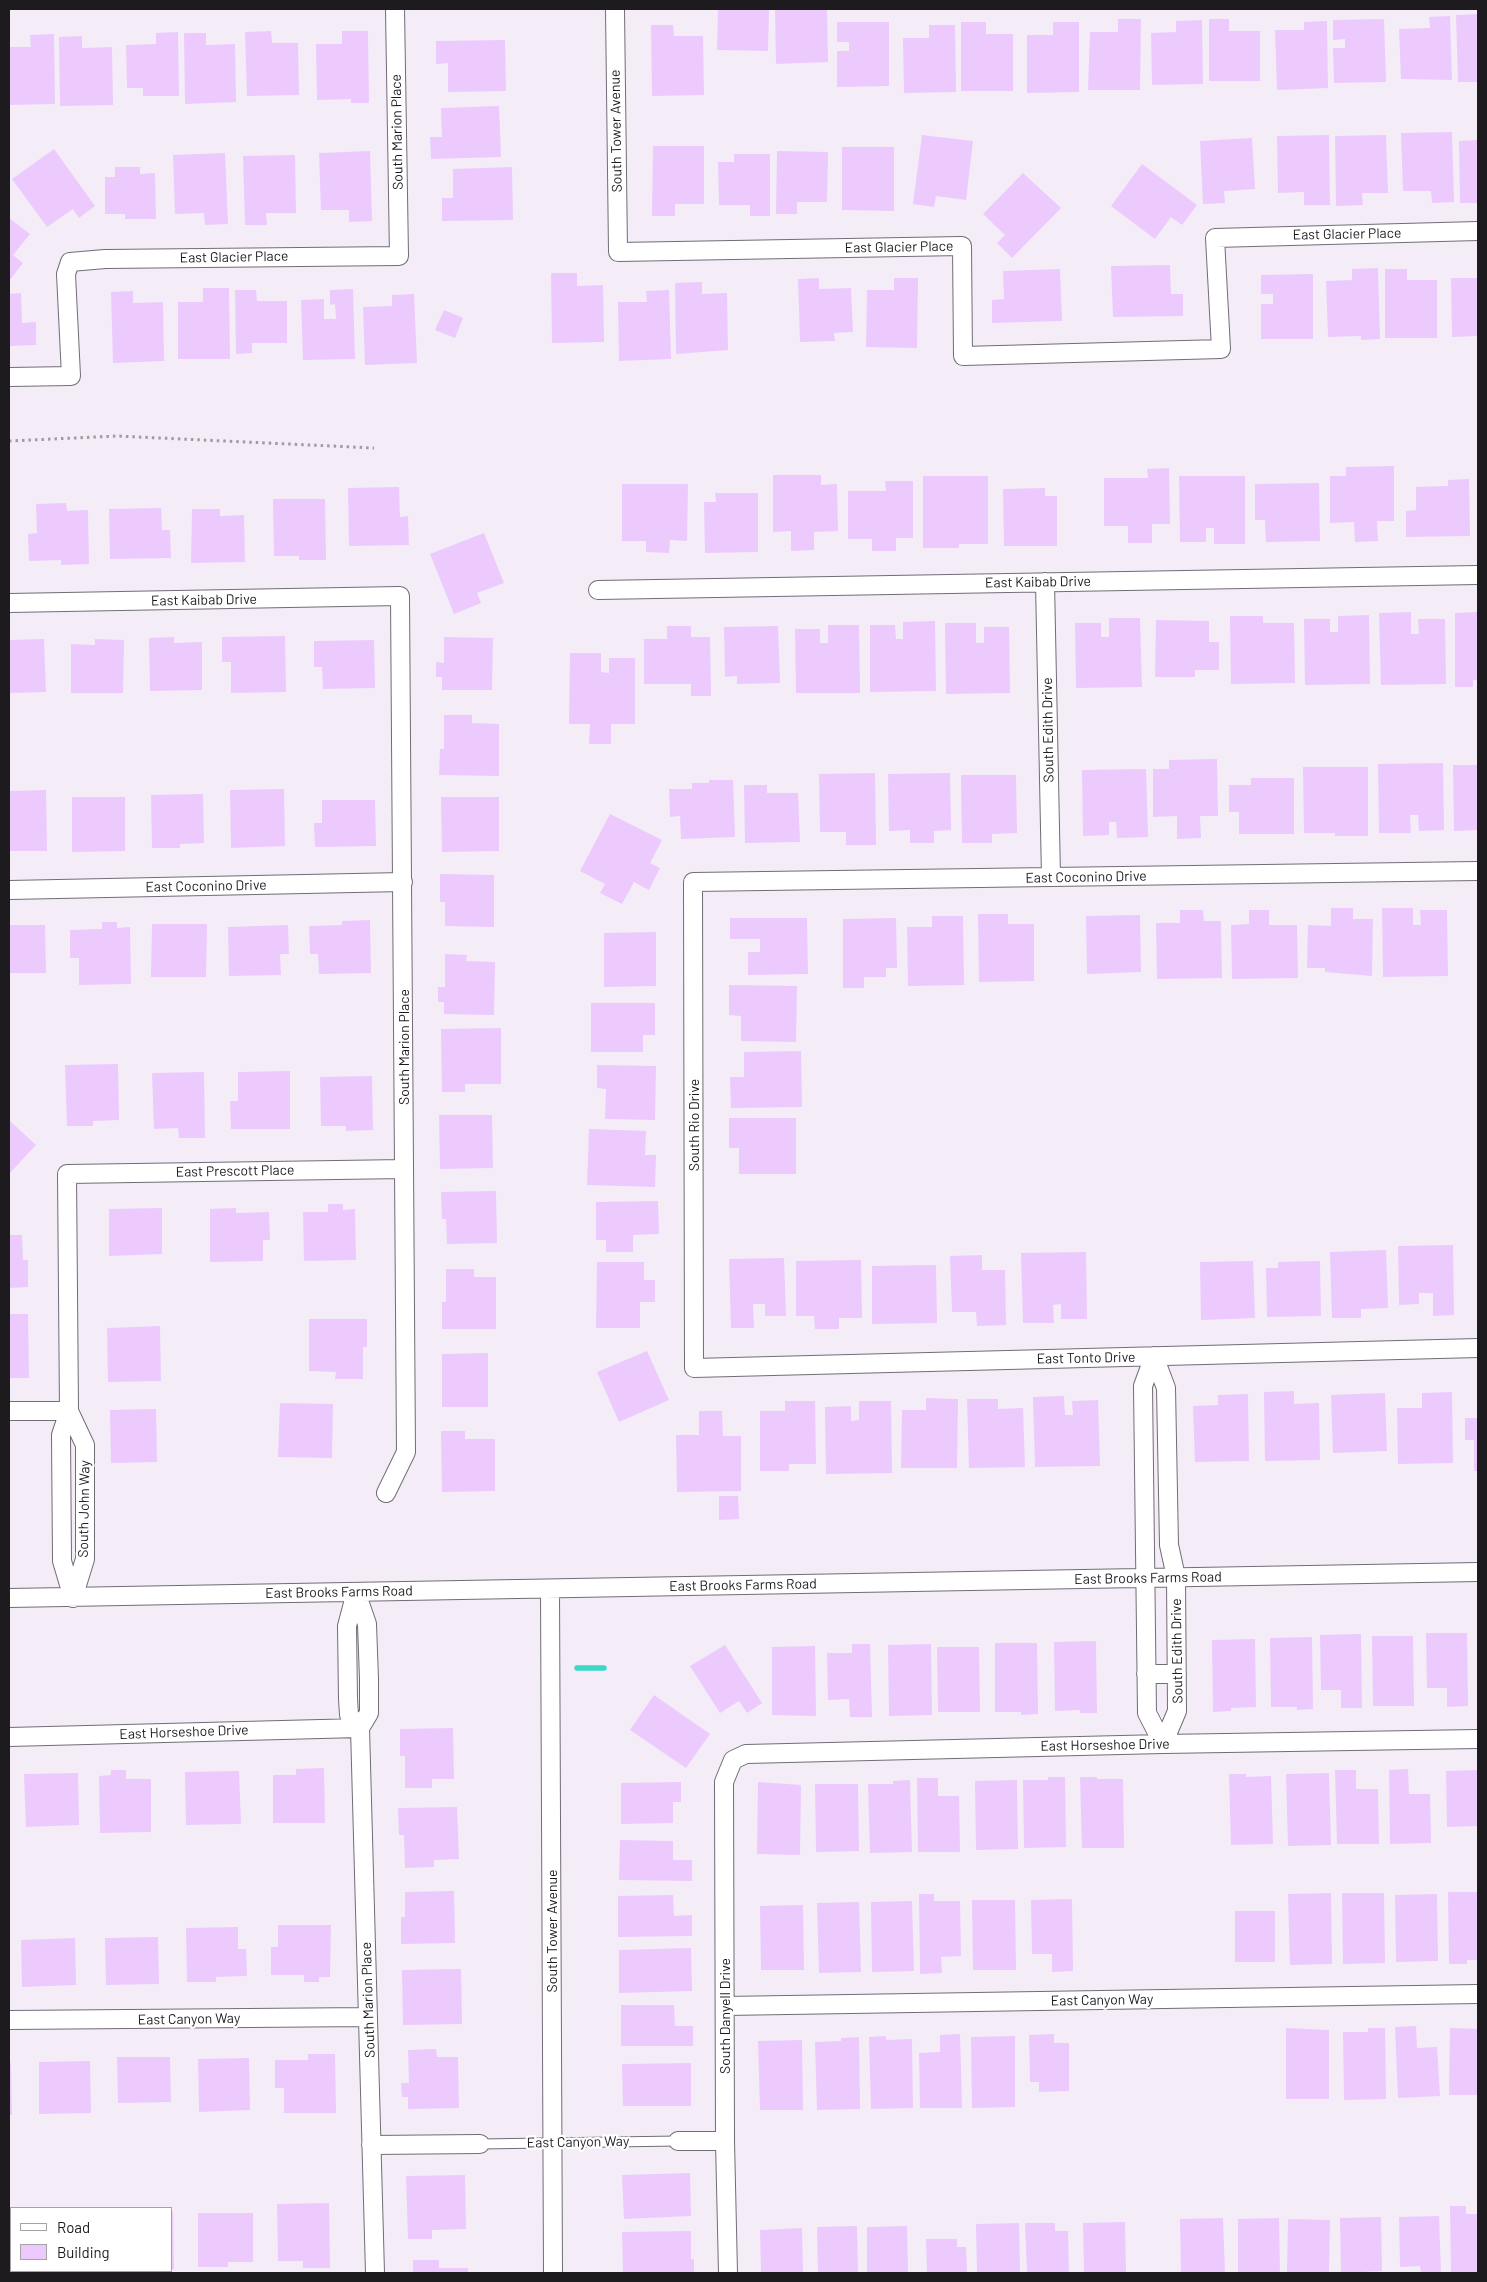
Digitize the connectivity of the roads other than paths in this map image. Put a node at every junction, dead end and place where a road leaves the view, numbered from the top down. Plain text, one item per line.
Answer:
1 (394, 9) edge
2 (614, 9) edge
3 (1478, 231) edge
4 (618, 252) joint
5 (399, 256) joint
6 (9, 376) edge
7 (1478, 575) edge
8 (1046, 582) junction
9 (598, 590) dead end
10 (400, 596) joint
11 (9, 603) edge
12 (1478, 871) edge
13 (1051, 877) junction
14 (403, 882) junction
15 (693, 882) joint
16 (9, 890) edge
17 (404, 1169) junction
18 (67, 1174) joint
19 (1478, 1348) edge
20 (1154, 1356) junction
21 (694, 1368) joint
22 (9, 1411) edge
23 (69, 1411) junction
24 (1144, 1464) junction
25 (1168, 1464) junction
26 (386, 1493) dead end
27 (85, 1508) junction
28 (61, 1509) junction
29 (1478, 1572) edge
30 (1146, 1577) junction
31 (1176, 1577) junction
32 (550, 1588) junction
33 (356, 1592) junction
34 (9, 1598) edge
35 (73, 1598) junction
36 (1146, 1674) junction
37 (1177, 1674) junction
38 (369, 1679) junction
39 (348, 1680) junction
40 (360, 1728) junction
41 (9, 1737) edge
42 (1478, 1739) edge
43 (1163, 1744) junction
44 (733, 1760) joint
45 (1478, 1994) edge
46 (725, 2006) junction
47 (368, 2017) junction
48 (9, 2020) edge
49 (678, 2141) joint
50 (725, 2141) junction
51 (553, 2143) junction
52 (480, 2144) joint
53 (371, 2145) junction
54 (375, 2273) edge
55 (553, 2273) edge
56 (728, 2273) edge

1 - 5 street, South Marion Place
2 - 4 street, South Tower Avenue
3 - 4 street, East Glacier Place
5 - 6 street, East Glacier Place
7 - 8 street, East Kaibab Drive
8 - 9 street, East Kaibab Drive
8 - 13 street, South Edith Drive
10 - 11 street, East Kaibab Drive
10 - 14 street, South Marion Place
12 - 13 street, East Coconino Drive
13 - 15 street, East Coconino Drive
14 - 16 street, East Coconino Drive
14 - 17 street, South Marion Place
15 - 21 street, South Rio Drive
17 - 18 street, East Prescott Place
17 - 26 street, South Marion Place
18 - 23 street, South John Way
19 - 20 street, East Tonto Drive
20 - 21 street, East Tonto Drive
20 - 24 street
20 - 25 street, South Edith Drive
22 - 23 street
23 - 27 street, South John Way
23 - 28 street, South John Way
24 - 25 street
24 - 30 street
25 - 31 street, South Edith Drive
27 - 28 street
27 - 35 street, South John Way
28 - 35 street, South John Way
29 - 31 street, East Brooks Farms Road
30 - 31 street, East Brooks Farms Road
30 - 32 street, East Brooks Farms Road
30 - 36 street
31 - 37 street, South Edith Drive
32 - 33 street, East Brooks Farms Road
32 - 51 street, South Tower Avenue
33 - 35 street, East Brooks Farms Road
33 - 38 street, South Marion Place
33 - 39 street, South Marion Place
34 - 35 street, East Brooks Farms Road
36 - 37 street
36 - 43 street
37 - 43 street, South Edith Drive
38 - 39 street
38 - 40 street, South Marion Place
39 - 40 street, South Marion Place
40 - 41 street, East Horseshoe Drive
40 - 47 street, South Marion Place
42 - 43 street, East Horseshoe Drive
43 - 44 street, East Horseshoe Drive
44 - 46 street, South Danyell Drive
45 - 46 street, East Canyon Way
46 - 50 street, South Danyell Drive
47 - 48 street, East Canyon Way
47 - 53 street, South Marion Place
49 - 50 street, East Canyon Way
49 - 51 lane, East Canyon Way
50 - 56 street, South Danyell Drive
51 - 52 lane, East Canyon Way
51 - 55 street, South Tower Avenue
52 - 53 street, East Canyon Way
53 - 54 street, South Marion Place

